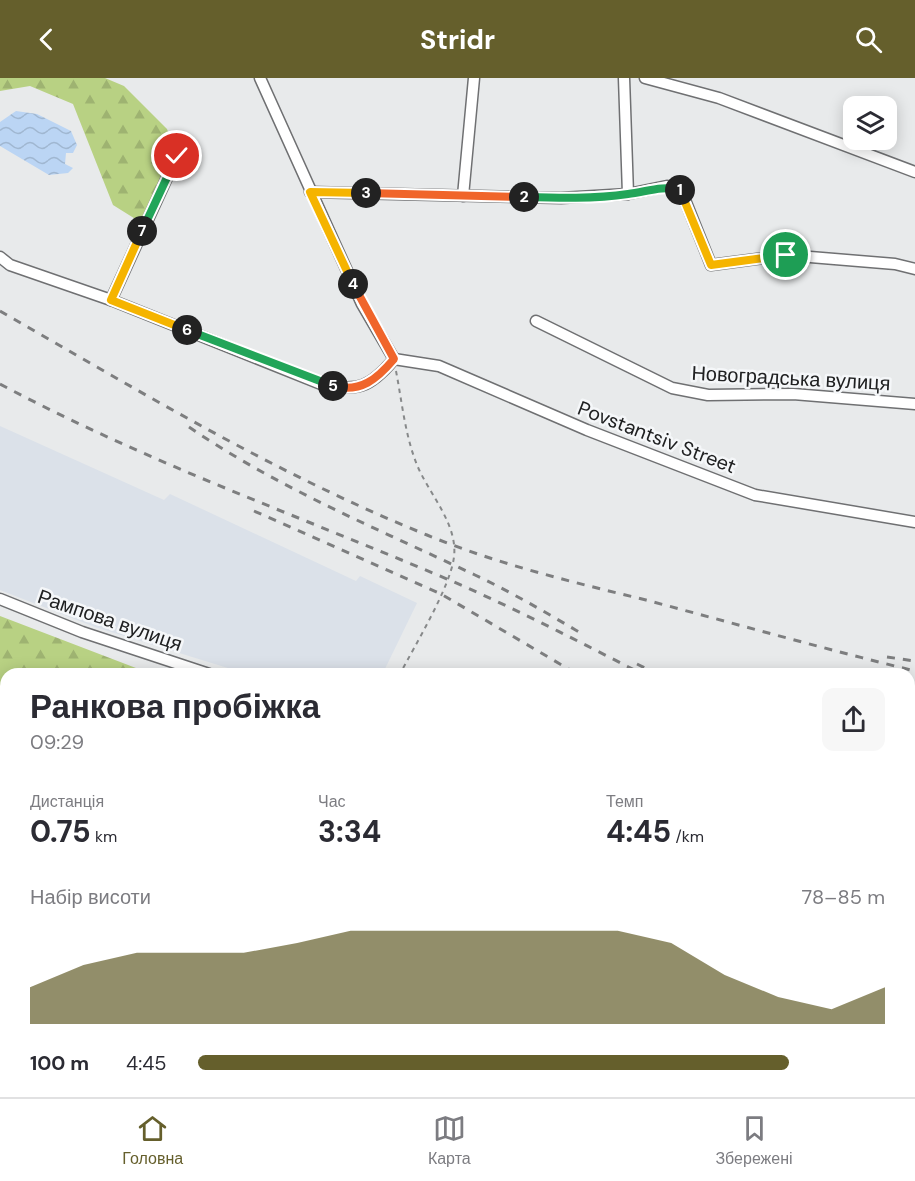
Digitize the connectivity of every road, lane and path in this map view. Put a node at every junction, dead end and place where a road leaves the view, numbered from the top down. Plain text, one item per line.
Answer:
1 (260, 78) edge
2 (474, 78) edge
3 (624, 78) edge
4 (645, 78) edge
5 (177, 156) dead end
6 (915, 172) edge
7 (310, 192) junction
8 (628, 194) junction
9 (463, 196) junction
10 (0, 257) edge
11 (915, 269) edge
12 (111, 300) junction
13 (536, 321) dead end
14 (394, 359) junction
15 (915, 404) edge
16 (915, 522) edge
17 (0, 599) edge
18 (191, 668) edge
19 (403, 668) edge

1 - 7 street
2 - 9 street
3 - 8 street
4 - 6 street
5 - 12 street
7 - 9 street
7 - 14 street
8 - 9 street
8 - 11 street
10 - 12 street
12 - 14 street
13 - 15 street, Новоградська вулиця
14 - 16 street, Povstantsiv Street
14 - 19 path
17 - 18 street, Рампова вулиця

